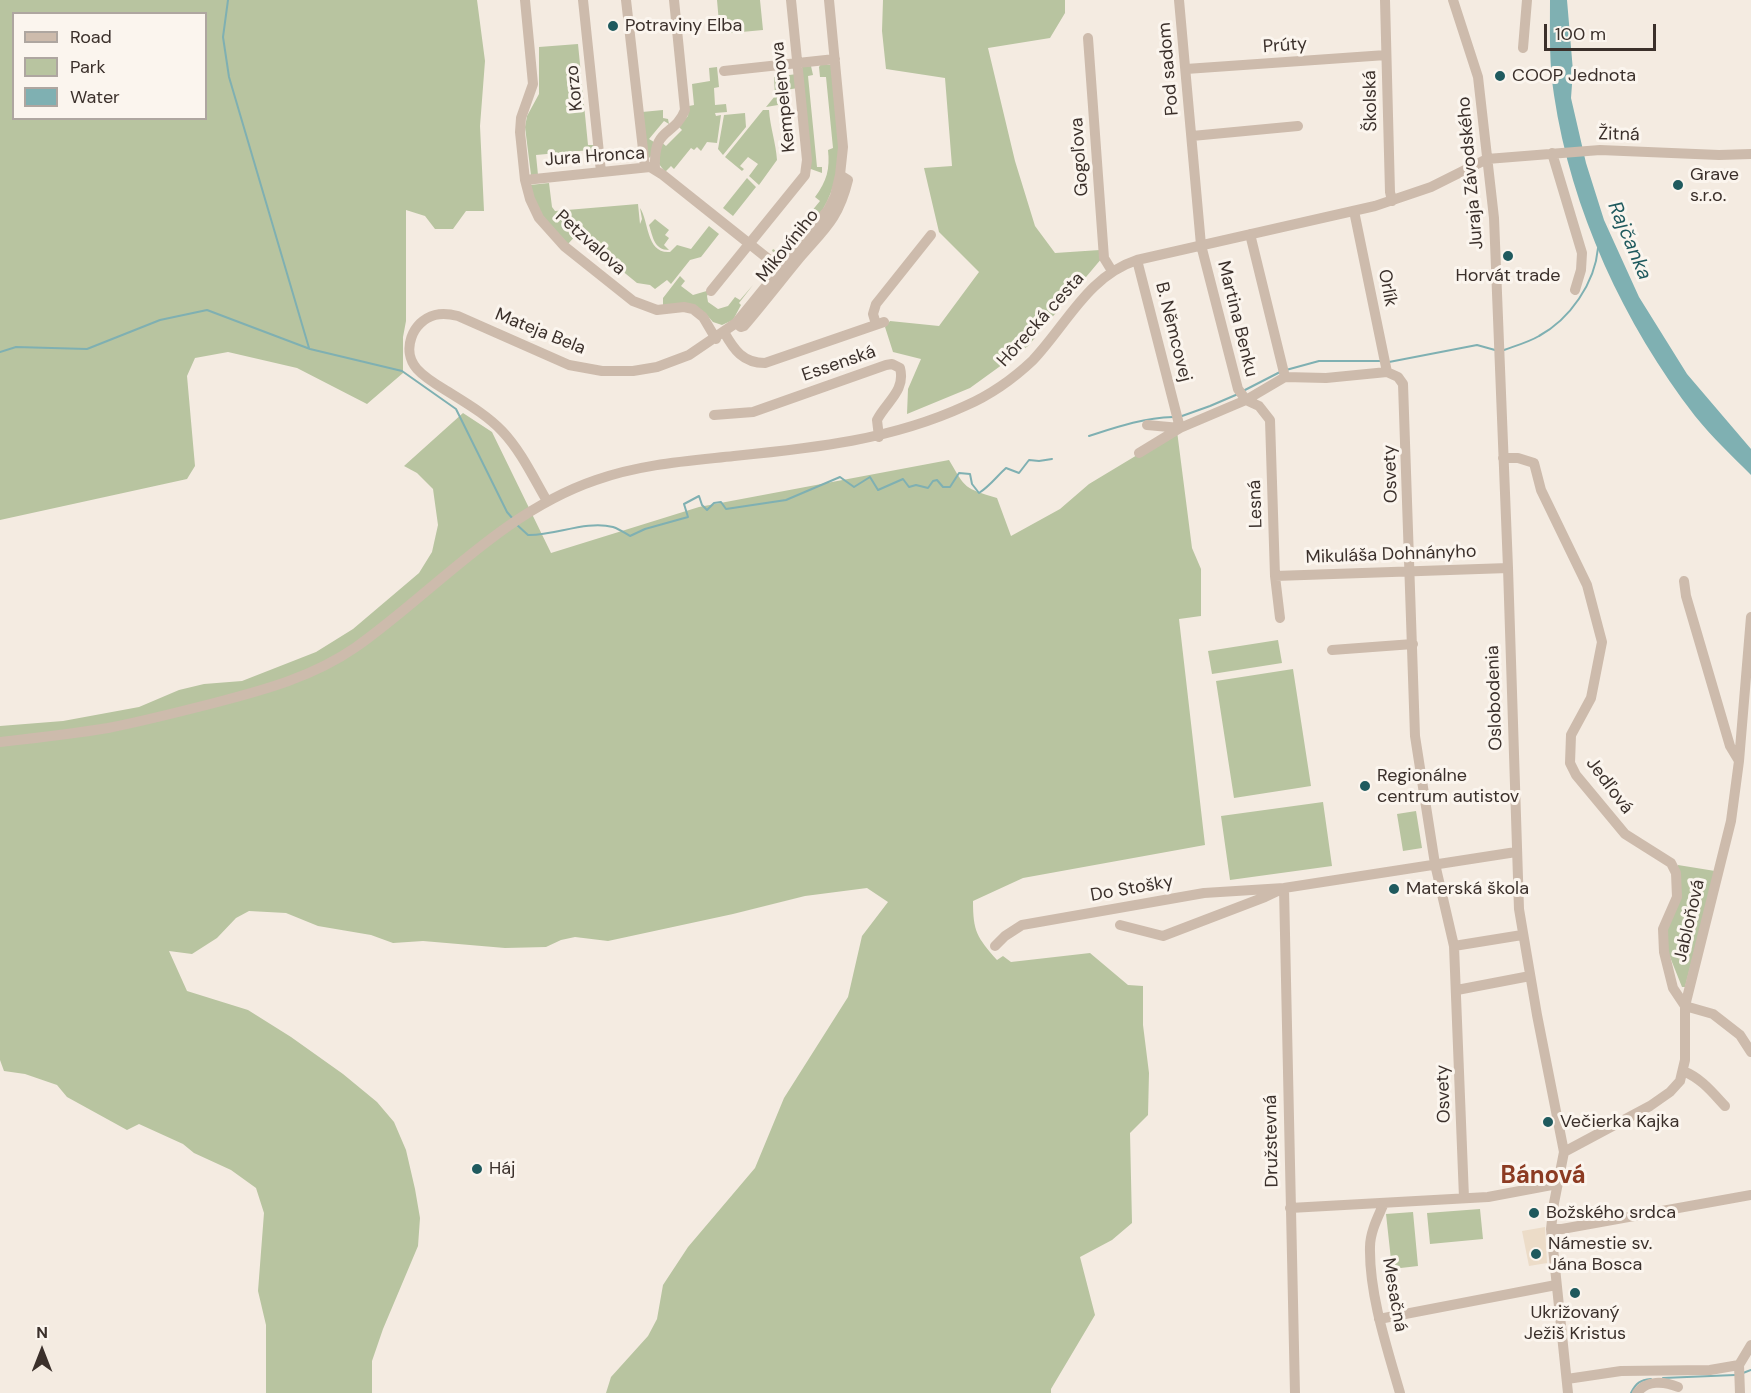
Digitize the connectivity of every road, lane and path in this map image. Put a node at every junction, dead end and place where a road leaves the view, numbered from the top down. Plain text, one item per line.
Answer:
1 (525, 0) edge
2 (583, 0) edge
3 (626, 0) edge
4 (674, 0) edge
5 (791, 0) edge
6 (829, 0) edge
7 (1179, 0) edge
8 (1385, 0) edge
9 (1453, 0) edge
10 (1527, 0) edge
11 (1088, 38) dead end
12 (1523, 48) dead end
13 (1386, 55) junction
14 (835, 59) junction
15 (798, 63) junction
16 (1186, 69) junction
17 (724, 71) dead end
18 (1298, 126) dead end
19 (1192, 136) junction
20 (1555, 153) junction
21 (1751, 154) edge
22 (1487, 159) junction
23 (650, 168) junction
24 (601, 172) junction
25 (525, 180) junction
26 (1392, 201) junction
27 (1354, 211) junction
28 (1250, 234) junction
29 (931, 236) dead end
30 (750, 243) junction
31 (1201, 245) junction
32 (797, 254) junction
33 (1137, 260) junction
34 (781, 268) junction
35 (1112, 271) junction
36 (1575, 290) dead end
37 (711, 291) dead end
38 (736, 323) junction
39 (720, 335) junction
40 (702, 347) junction
41 (733, 348) junction
42 (1500, 350) joint
43 (1385, 365) junction
44 (1284, 373) junction
45 (1242, 395) junction
46 (725, 403) dead end
47 (714, 415) dead end
48 (725, 415) junction
49 (1178, 420) junction
50 (1147, 425) dead end
51 (879, 437) junction
52 (1139, 453) dead end
53 (1503, 458) junction
54 (547, 501) junction
55 (1508, 568) junction
56 (1411, 571) junction
57 (1275, 576) junction
58 (1684, 581) dead end
59 (1280, 618) dead end
60 (1751, 619) edge
61 (1413, 645) junction
62 (1332, 650) dead end
63 (1748, 688) edge
64 (1740, 740) junction
65 (0, 742) edge
66 (1751, 743) edge
67 (1739, 761) junction
68 (1516, 852) junction
69 (1435, 864) junction
70 (1284, 888) junction
71 (1120, 925) dead end
72 (1522, 936) junction
73 (995, 946) dead end
74 (1454, 946) junction
75 (1530, 975) junction
76 (1457, 990) junction
77 (1685, 1006) junction
78 (1751, 1052) edge
79 (1683, 1071) junction
80 (1725, 1106) dead end
81 (1564, 1152) junction
82 (1557, 1184) junction
83 (1751, 1195) edge
84 (1464, 1198) junction
85 (1384, 1203) junction
86 (1290, 1208) junction
87 (1551, 1229) junction
88 (1556, 1285) junction
89 (1379, 1319) junction
90 (1751, 1345) edge
91 (1739, 1371) junction
92 (1567, 1379) junction
93 (1678, 1387) dead end
94 (1295, 1393) edge
95 (1400, 1393) edge
96 (1568, 1393) edge
97 (1637, 1393) edge
98 (1740, 1393) edge

1 - 25 street, Petzvalova
2 - 24 street, Korzo
3 - 23 street
4 - 23 street
5 - 15 street, Kempelenova
6 - 14 street, Mateja Bela
7 - 16 street, Pod sadom
8 - 13 street, Školská
9 - 22 street, Juraja Závodského
10 - 12 street
11 - 35 street, Gogoľova
13 - 16 street, Prúty
13 - 26 street, Školská
14 - 15 street
14 - 32 street, Mateja Bela
15 - 17 street
15 - 30 street, Kempelenova
16 - 19 street, Pod sadom
18 - 19 street, Pod sadom
19 - 31 street, Pod sadom
20 - 21 street, Žitná
20 - 22 street, Žitná
20 - 36 street
22 - 26 street, Hôrecká cesta
22 - 42 street, Juraja Závodského
23 - 24 street, Jura Hronca
23 - 30 street, Jura Hronca
24 - 25 street, Jura Hronca
25 - 39 street, Petzvalova
26 - 27 street, Hôrecká cesta
27 - 28 street, Hôrecká cesta
27 - 43 street, Orlík
28 - 31 street, Hôrecká cesta
28 - 44 street
29 - 41 street
30 - 34 street, Jura Hronca
30 - 37 street
31 - 33 street, Hôrecká cesta
31 - 45 street, Martina Benku
32 - 34 street, Mateja Bela
32 - 38 street, Mikovíniho
33 - 35 street, Hôrecká cesta
33 - 49 street, B. Němcovej
34 - 38 street, Mateja Bela
35 - 51 street, Hôrecká cesta
38 - 39 street, Mateja Bela
39 - 40 street, Mateja Bela
39 - 41 street, Petzvalova
40 - 41 street
40 - 54 street, Mateja Bela
42 - 53 street, Oslobodenia
43 - 44 street
43 - 56 street, Osvety
44 - 45 street
45 - 49 street
45 - 57 street, Lesná
46 - 48 street
47 - 48 street, Essenská
48 - 51 street, Essenská
49 - 50 street
49 - 52 street
51 - 54 street, Hôrecká cesta
53 - 55 street, Oslobodenia
53 - 77 street, Jedľová
54 - 65 street, Hôrecká cesta
55 - 56 street, Mikuláša Dohnányho
55 - 68 street, Oslobodenia
56 - 57 street, Mikuláša Dohnányho
56 - 61 street, Osvety
57 - 59 street, Lesná
58 - 67 street
60 - 63 street, Jabloňová
61 - 62 street
61 - 69 street, Osvety
63 - 64 street, Jabloňová
64 - 66 street
64 - 67 street, Jabloňová
67 - 77 street, Jabloňová
68 - 69 street, Do Stošky
68 - 72 street, Oslobodenia
69 - 70 street, Do Stošky
69 - 74 street, Osvety
70 - 71 street, Do Stošky
70 - 73 street, Do Stošky
70 - 86 street, Družstevná
72 - 74 street
72 - 75 street, Oslobodenia
74 - 76 street, Osvety
75 - 76 street
75 - 81 street, Oslobodenia
76 - 84 street, Osvety
77 - 78 street
77 - 79 street, Jedľová
79 - 80 street
79 - 81 street
81 - 82 street
82 - 84 street
82 - 87 street
83 - 87 street
84 - 85 street
85 - 86 street
85 - 89 street, Mesačná
86 - 94 street, Družstevná
87 - 88 street
88 - 89 street
88 - 92 street
89 - 95 street, Mesačná
90 - 91 street
91 - 92 street
91 - 98 street
92 - 96 street
93 - 97 street

